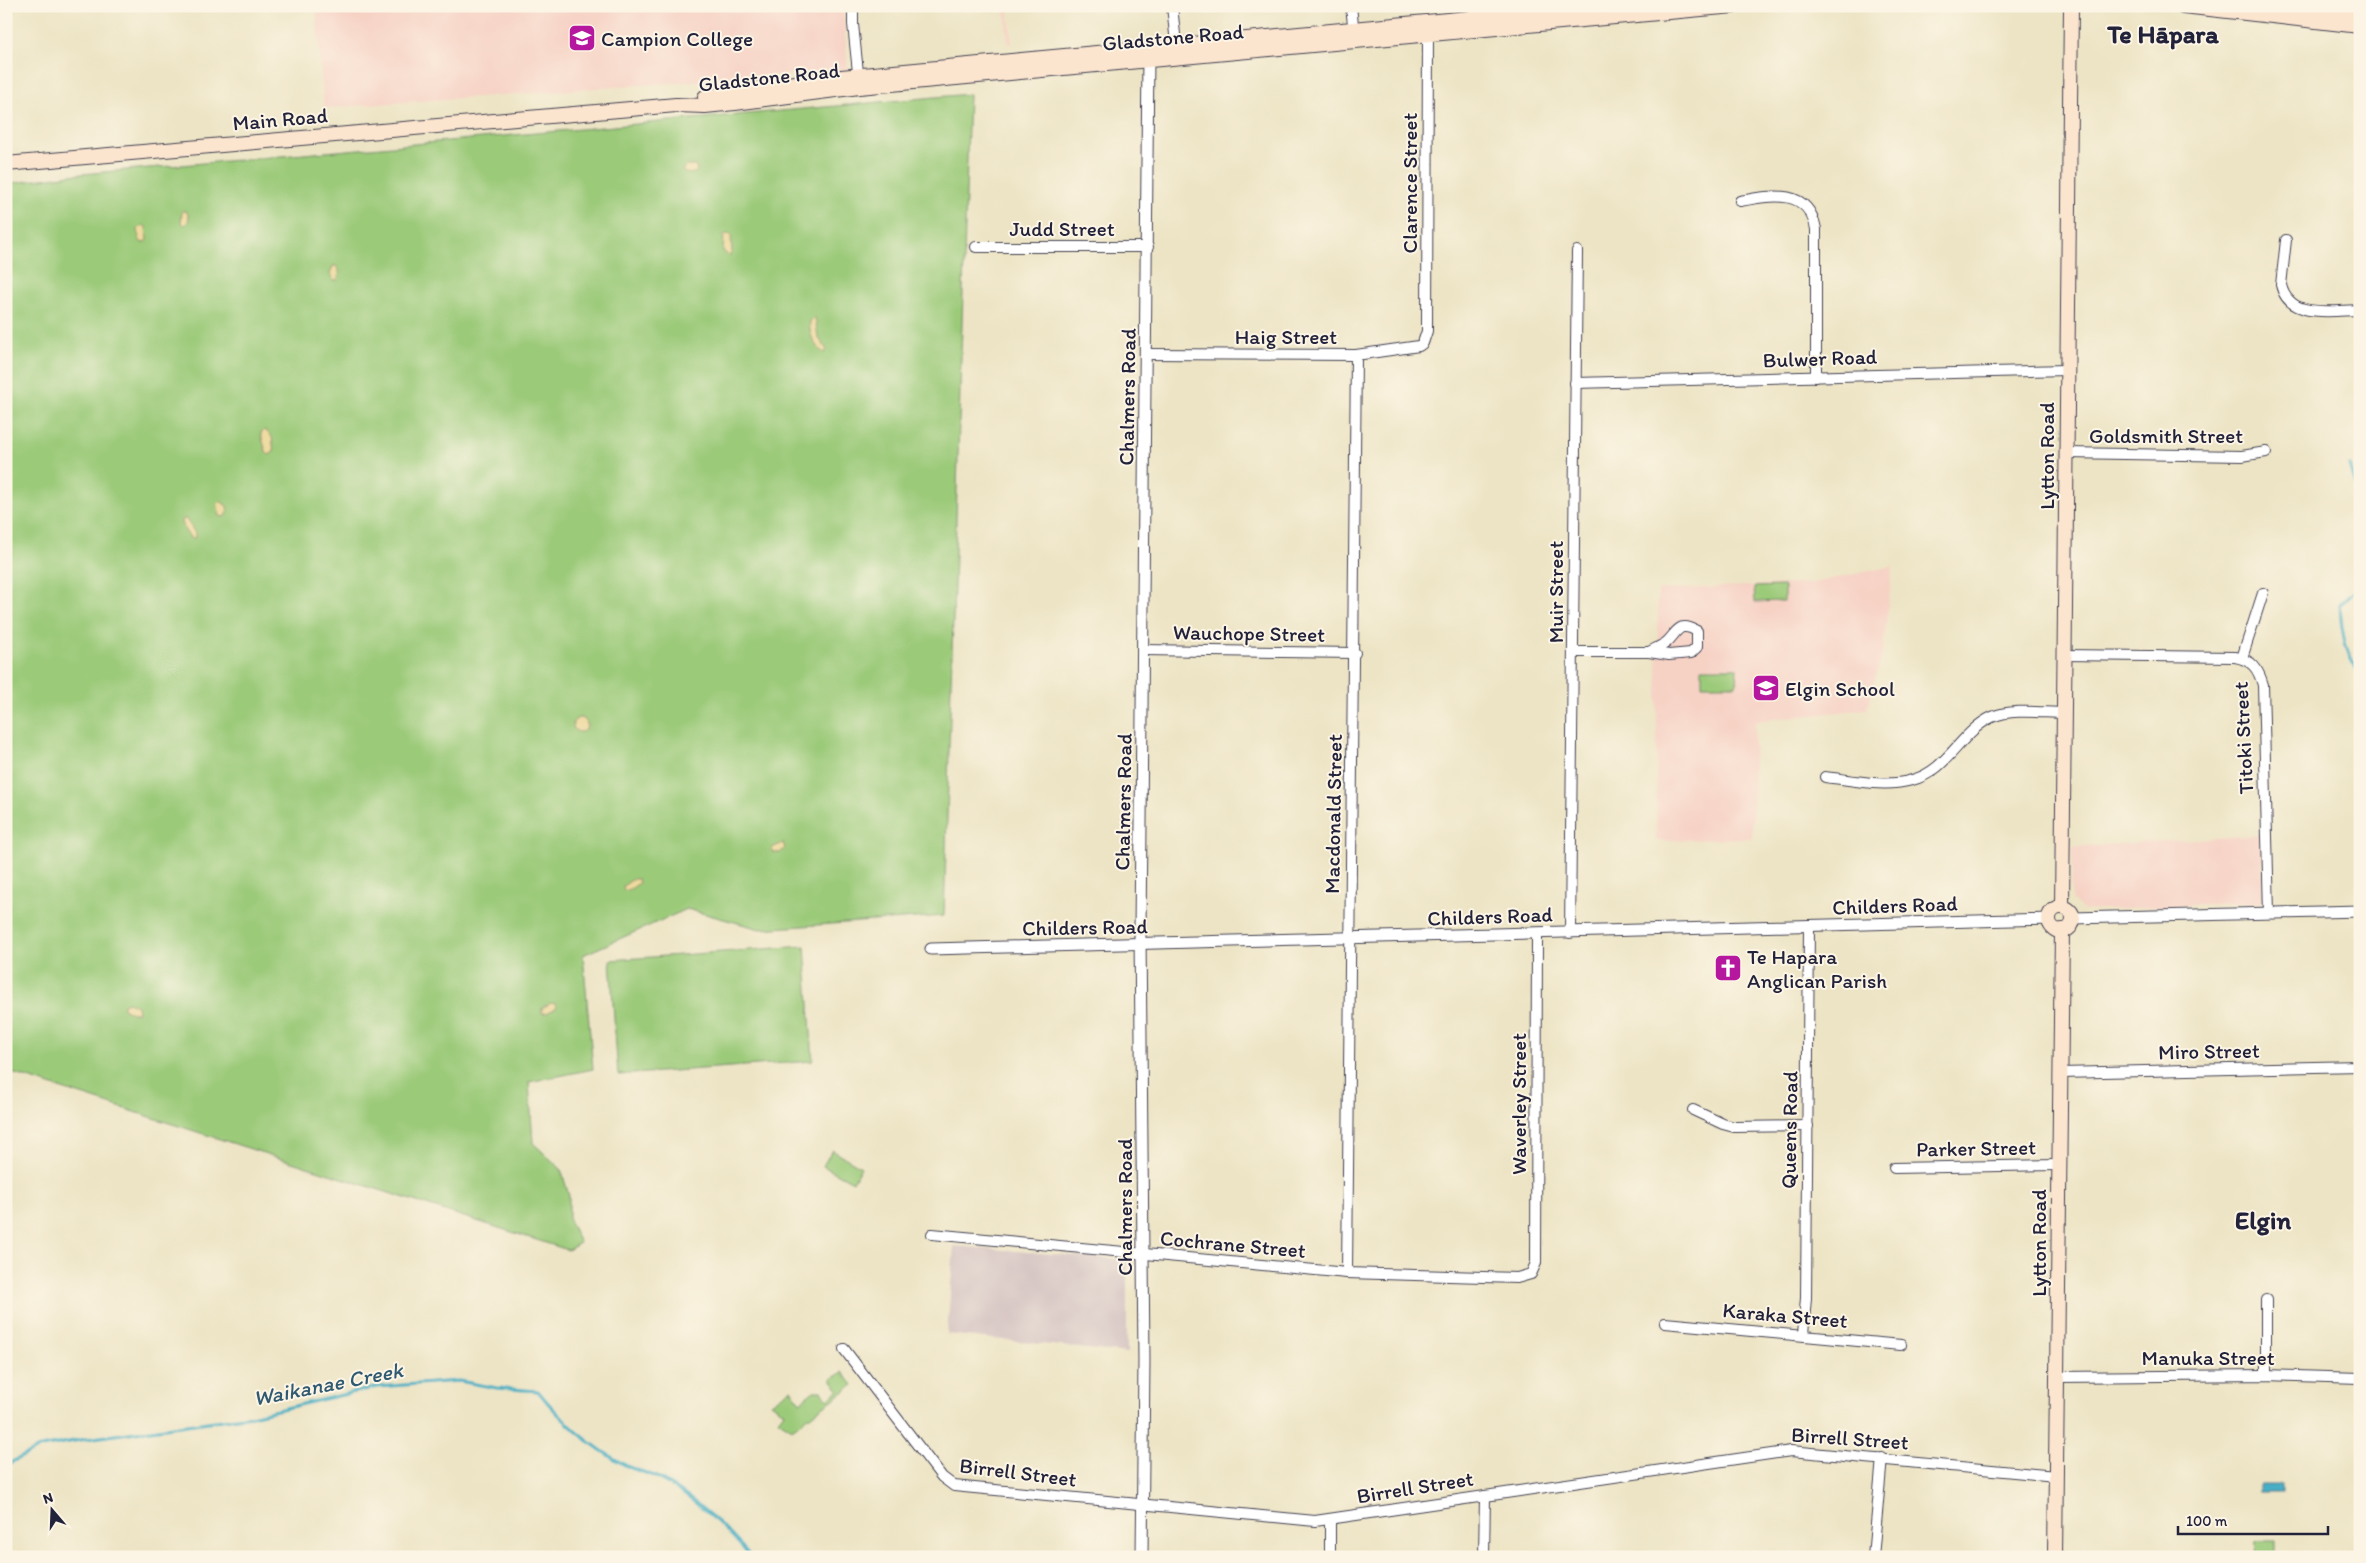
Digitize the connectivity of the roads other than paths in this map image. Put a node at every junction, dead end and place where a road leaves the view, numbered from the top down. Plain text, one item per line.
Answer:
1 (853, 6) edge
2 (1172, 6) edge
3 (1351, 6) edge
4 (1597, 6) edge
5 (1734, 6) edge
6 (2071, 6) edge
7 (2183, 6) edge
8 (2295, 6) edge
9 (2360, 13) edge
10 (2360, 26) edge
11 (1428, 28) junction
12 (1354, 35) junction
13 (1177, 51) junction
14 (1148, 54) junction
15 (858, 81) junction
16 (557, 116) joint
17 (6, 164) edge
18 (1740, 201) dead end
19 (2286, 240) dead end
20 (976, 247) dead end
21 (1148, 247) junction
22 (1577, 251) dead end
23 (2360, 310) edge
24 (1423, 343) joint
25 (1146, 354) junction
26 (1356, 355) junction
27 (2066, 370) junction
28 (1816, 377) junction
29 (1575, 383) junction
30 (2266, 452) dead end
31 (2066, 453) junction
32 (2263, 593) dead end
33 (1143, 650) junction
34 (1355, 652) junction
35 (1574, 652) junction
36 (1649, 652) dead end
37 (2063, 655) junction
38 (2242, 658) junction
39 (2064, 714) junction
40 (1825, 777) dead end
41 (2062, 907) junction
42 (2360, 911) edge
43 (2269, 913) junction
44 (2073, 918) junction
45 (2050, 920) junction
46 (1809, 926) junction
47 (2062, 930) junction
48 (1570, 933) junction
49 (1537, 934) junction
50 (1350, 939) junction
51 (1140, 945) junction
52 (931, 949) dead end
53 (2360, 1066) edge
54 (2060, 1073) junction
55 (1693, 1110) dead end
56 (1808, 1126) junction
57 (2059, 1165) junction
58 (1894, 1168) dead end
59 (932, 1234) dead end
60 (1143, 1254) junction
61 (1347, 1273) junction
62 (1531, 1274) joint
63 (2266, 1300) dead end
64 (1665, 1323) dead end
65 (1803, 1334) junction
66 (1901, 1345) dead end
67 (844, 1350) dead end
68 (2266, 1375) junction
69 (2057, 1377) junction
70 (2360, 1378) edge
71 (1882, 1458) junction
72 (2056, 1476) junction
73 (1485, 1496) junction
74 (1143, 1505) junction
75 (1330, 1519) junction
76 (1142, 1557) edge
77 (1330, 1557) edge
78 (1484, 1557) edge
79 (1873, 1557) edge
80 (2055, 1557) edge

1 - 15 street
2 - 13 street
3 - 12 street
4 - 11 main road, Gladstone Road
5 - 11 main road, Gladstone Road
6 - 27 main road, Lytton Road
7 - 10 main road
8 - 9 main road
11 - 12 main road, Gladstone Road
11 - 24 street, Clarence Street
12 - 13 main road, Gladstone Road
13 - 14 main road, Gladstone Road
14 - 15 main road, Gladstone Road
14 - 21 street, Chalmers Road
15 - 16 main road, Gladstone Road
16 - 17 main road, Main Road
18 - 28 street
19 - 23 street
20 - 21 street, Judd Street
21 - 25 street, Chalmers Road
22 - 29 street, Muir Street
24 - 26 street, Haig Street
25 - 26 street, Haig Street
25 - 33 street, Chalmers Road
26 - 34 street, Macdonald Street
27 - 28 street, Bulwer Road
27 - 31 main road, Lytton Road
28 - 29 street, Bulwer Road
29 - 35 street, Muir Street
30 - 31 street, Goldsmith Street
31 - 37 main road, Lytton Road
32 - 38 street
33 - 34 street, Wauchope Street
33 - 51 street, Chalmers Road
34 - 50 street, Macdonald Street
35 - 36 street
35 - 48 street, Muir Street
37 - 38 street, Titoki Street
37 - 39 main road, Lytton Road
38 - 43 street, Titoki Street
39 - 40 street
39 - 41 main road, Lytton Road
41 - 44 main road
41 - 45 main road
42 - 43 street
43 - 44 street
44 - 47 main road
45 - 46 street, Childers Road
45 - 47 main road
46 - 48 street, Childers Road
46 - 56 street, Queens Road
47 - 54 main road, Lytton Road
48 - 49 street, Childers Road
49 - 50 street, Childers Road
49 - 62 street, Waverley Street
50 - 51 street, Childers Road
50 - 61 street, Macdonald Street
51 - 52 street, Childers Road
51 - 60 street, Chalmers Road
53 - 54 street, Miro Street
54 - 57 main road, Lytton Road
55 - 56 street
56 - 65 street, Queens Road
57 - 58 street, Parker Street
57 - 69 main road, Lytton Road
59 - 60 street, Cochrane Street
60 - 61 street, Cochrane Street
60 - 74 street, Chalmers Road
61 - 62 street, Cochrane Street
63 - 68 street
64 - 65 street, Karaka Street
65 - 66 street, Karaka Street
67 - 74 street, Birrell Street
68 - 69 street, Manuka Street
68 - 70 street, Manuka Street
69 - 72 main road, Lytton Road
71 - 72 street, Birrell Street
71 - 73 street, Birrell Street
71 - 79 street
72 - 80 main road, Lytton Road
73 - 75 street, Birrell Street
73 - 78 street
74 - 75 street, Birrell Street
74 - 76 street, Chalmers Road
75 - 77 street

